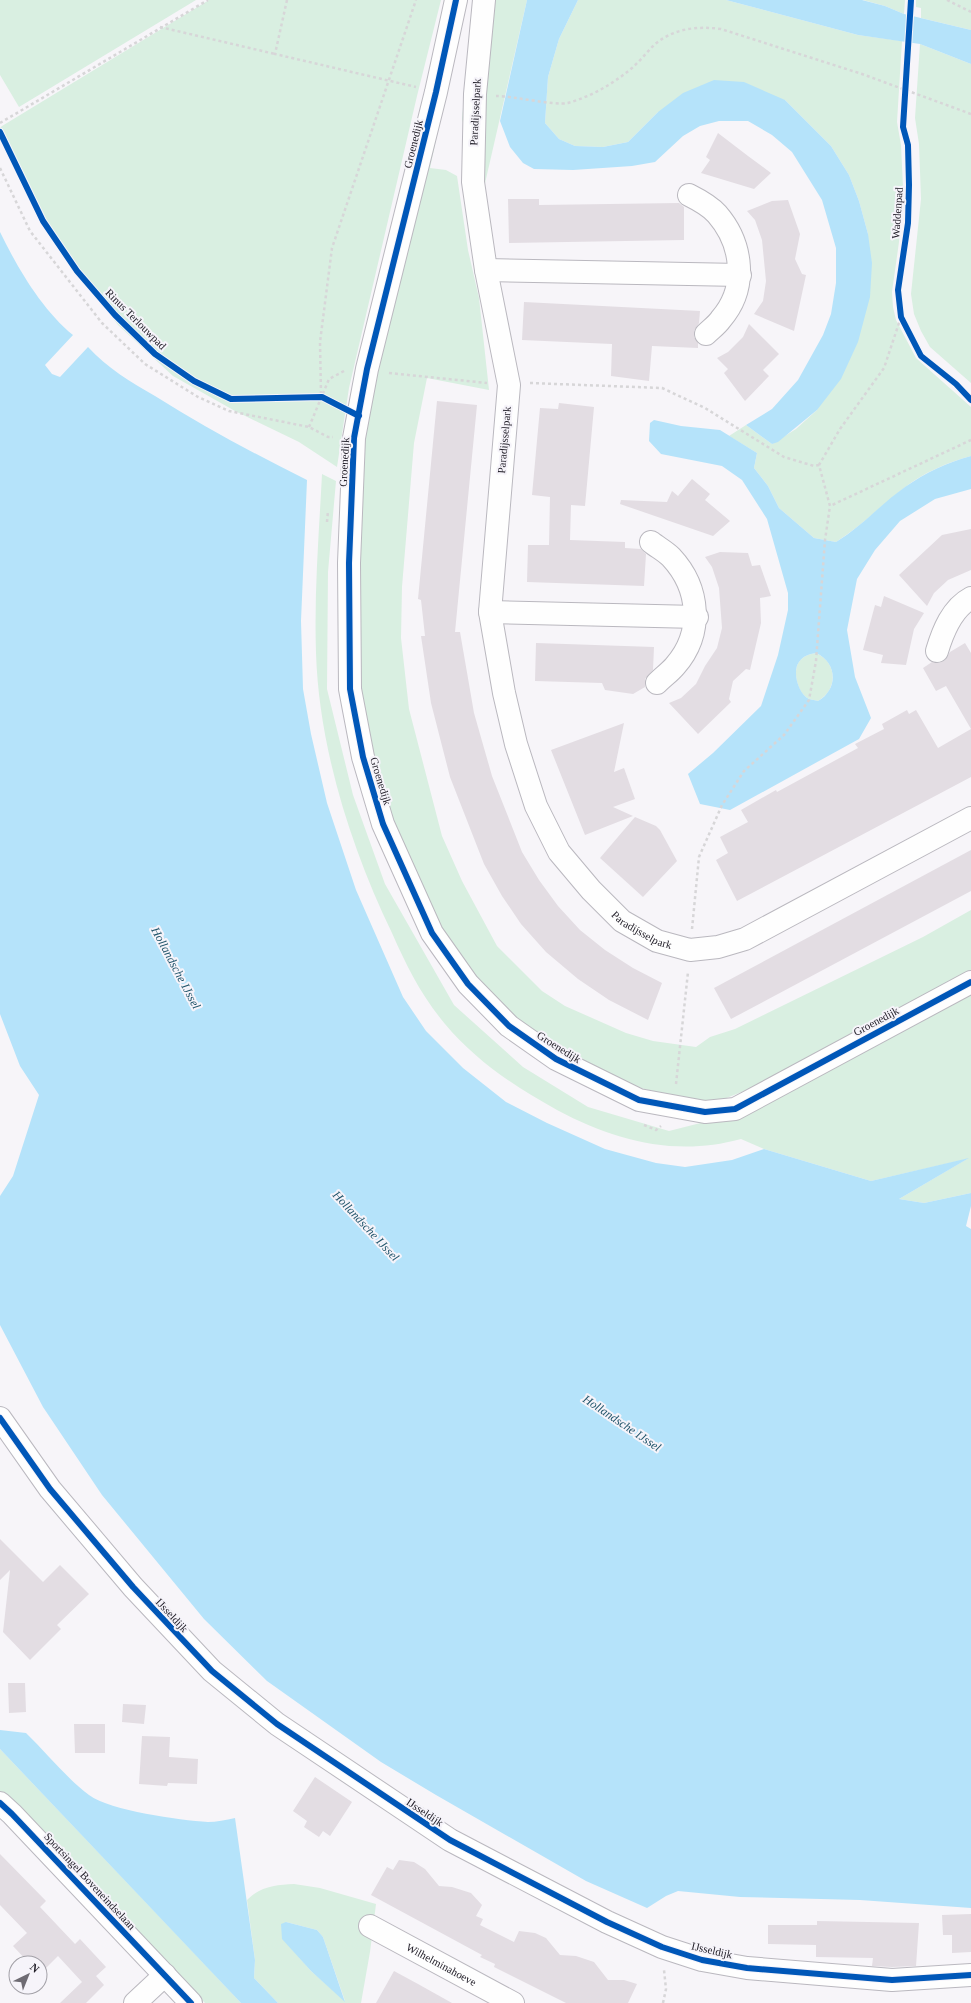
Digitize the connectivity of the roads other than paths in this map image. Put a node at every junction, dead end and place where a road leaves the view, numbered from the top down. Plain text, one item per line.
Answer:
1 (456, 0) edge
2 (484, 0) edge
3 (689, 195) dead end
4 (486, 270) junction
5 (740, 275) junction
6 (706, 334) dead end
7 (651, 542) dead end
8 (971, 598) edge
9 (490, 612) junction
10 (697, 617) junction
11 (937, 651) dead end
12 (657, 683) dead end
13 (971, 818) edge
14 (971, 982) edge
15 (0, 1418) edge
16 (0, 1803) edge
17 (370, 1926) dead end
18 (165, 1975) junction
19 (971, 1975) edge
20 (135, 2003) edge
21 (192, 2003) edge
22 (513, 2003) edge

1 - 14 street, Groenedijk
2 - 4 street, Paradijsselpark
3 - 5 street
4 - 5 street
4 - 9 street, Paradijsselpark
5 - 6 street
7 - 10 street
8 - 11 street
9 - 10 street
9 - 13 street, Paradijsselpark
10 - 12 street
15 - 19 street, IJsseldijk
16 - 18 street, Sportsingel Boveneindselaan
17 - 22 street, Wilhelminahoeve
18 - 20 street
18 - 21 street, Sportsingel Boveneindselaan

